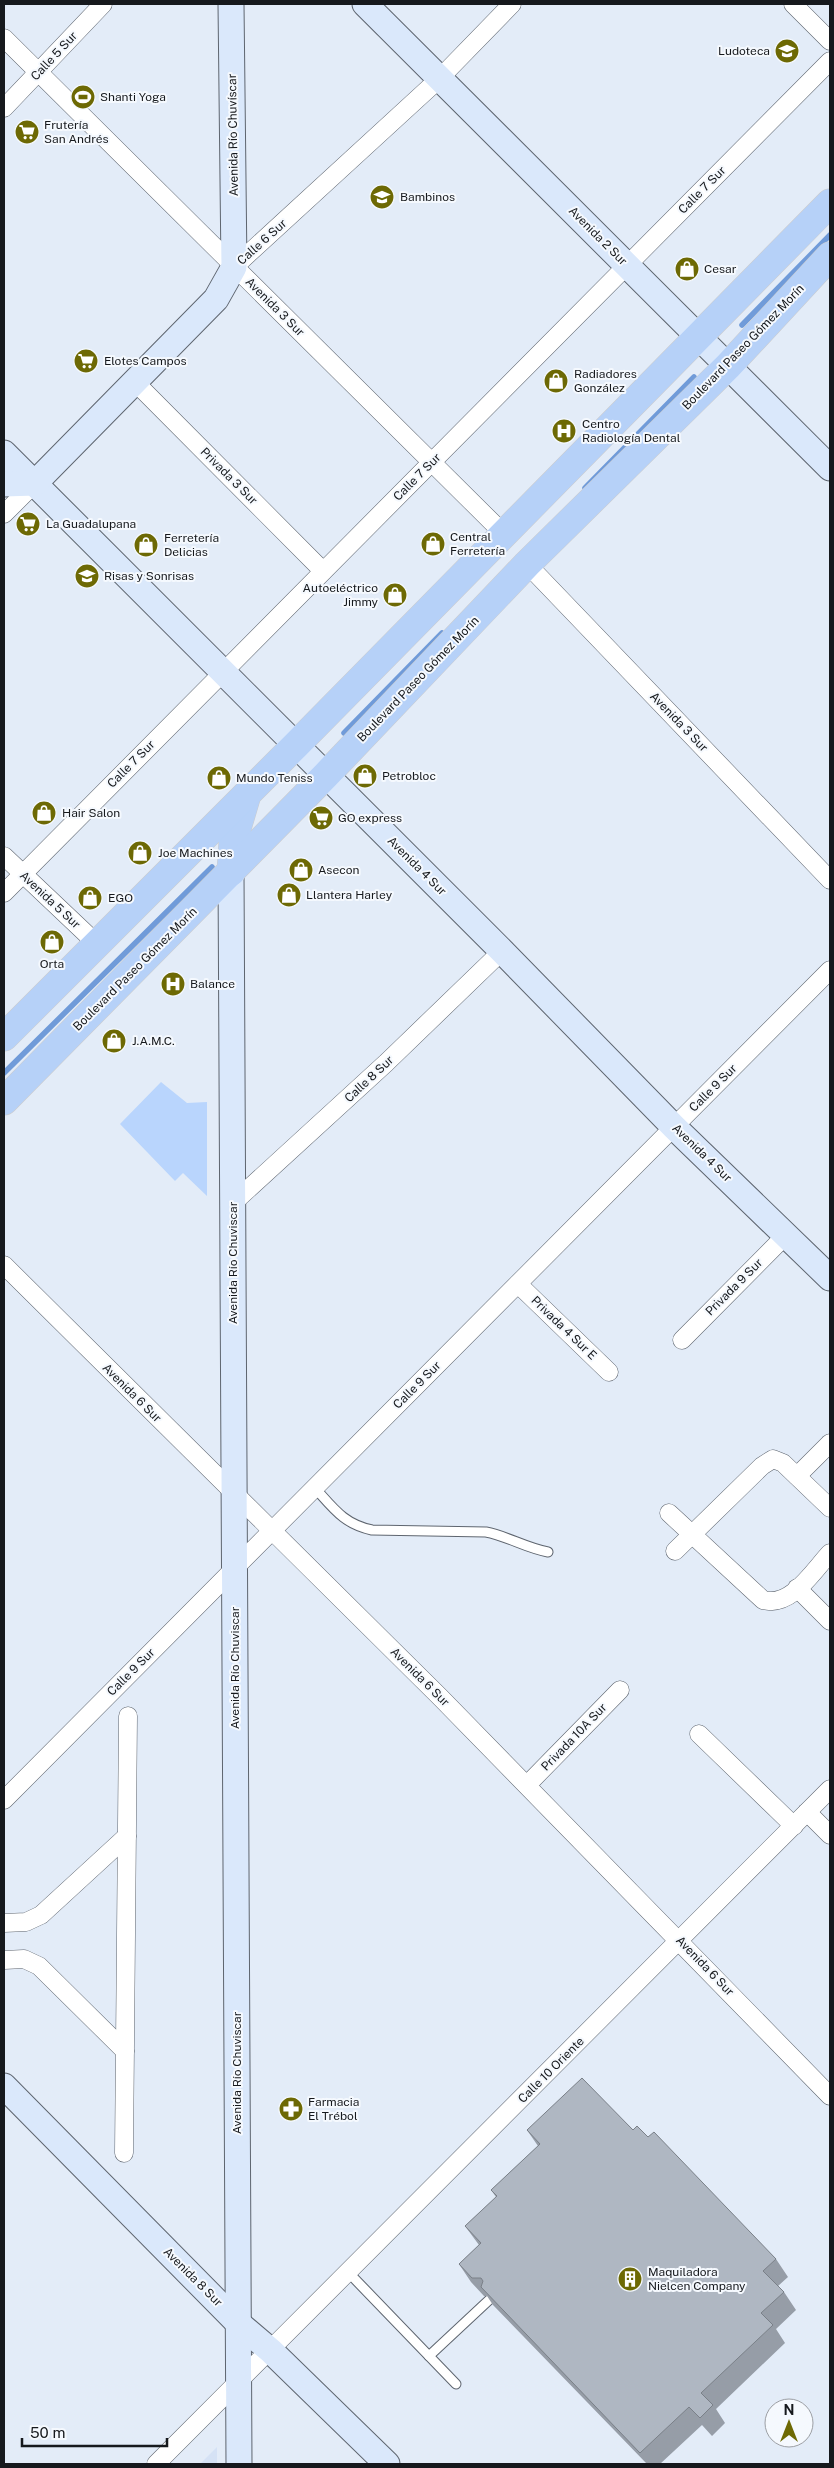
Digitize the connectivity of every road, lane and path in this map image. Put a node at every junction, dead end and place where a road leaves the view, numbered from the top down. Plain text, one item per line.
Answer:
1 (103, 4) edge
2 (231, 4) edge
3 (365, 4) edge
4 (512, 4) edge
5 (793, 4) edge
6 (4, 38) edge
7 (830, 40) edge
8 (830, 61) edge
9 (39, 73) junction
10 (440, 78) junction
11 (4, 108) edge
12 (830, 203) edge
13 (830, 256) edge
14 (627, 265) junction
15 (234, 267) junction
16 (699, 337) junction
17 (728, 366) junction
18 (134, 381) junction
19 (4, 452) edge
20 (431, 463) junction
21 (830, 468) edge
22 (36, 483) junction
23 (4, 484) edge
24 (4, 514) edge
25 (504, 534) junction
26 (527, 564) junction
27 (323, 571) junction
28 (222, 673) junction
29 (296, 745) junction
30 (326, 775) junction
31 (248, 792) junction
32 (4, 856) edge
33 (231, 872) junction
34 (22, 874) junction
35 (830, 880) edge
36 (4, 893) edge
37 (97, 944) junction
38 (502, 951) junction
39 (830, 970) edge
40 (4, 1037) edge
41 (4, 1101) edge
42 (674, 1127) junction
43 (233, 1204) junction
44 (786, 1235) junction
45 (4, 1265) edge
46 (830, 1278) edge
47 (518, 1284) junction
48 (682, 1340) dead end
49 (609, 1372) dead end
50 (830, 1443) edge
51 (797, 1476) junction
52 (315, 1488) junction
53 (234, 1493) junction
54 (830, 1508) edge
55 (669, 1513) dead end
56 (272, 1531) junction
57 (692, 1534) junction
58 (675, 1551) dead end
59 (548, 1552) dead end
60 (830, 1553) edge
61 (235, 1568) junction
62 (797, 1588) junction
63 (830, 1621) edge
64 (620, 1690) dead end
65 (128, 1716) dead end
66 (699, 1734) dead end
67 (527, 1785) junction
68 (830, 1789) edge
69 (4, 1800) edge
70 (807, 1812) junction
71 (794, 1826) junction
72 (830, 1835) edge
73 (126, 1836) junction
74 (4, 1923) edge
75 (680, 1940) junction
76 (4, 1960) edge
77 (124, 2051) junction
78 (4, 2086) edge
79 (830, 2096) edge
80 (124, 2152) dead end
81 (349, 2273) junction
82 (489, 2300) edge
83 (238, 2323) junction
84 (271, 2351) junction
85 (429, 2356) junction
86 (239, 2380) junction
87 (456, 2384) dead end
88 (156, 2464) edge
89 (239, 2464) edge
90 (387, 2464) edge

1 - 9 street, Calle 5 Sur
2 - 15 street, Avenida Río Chuvíscar
3 - 10 street, Avenida 2 Sur
4 - 10 street, Calle 6 Sur
5 - 7 street
6 - 9 street, Avenida 3 Sur
8 - 14 street, Calle 7 Sur
9 - 11 street, Calle 5 Sur
9 - 15 street, Avenida 3 Sur
10 - 14 street, Avenida 2 Sur
10 - 15 street, Calle 6 Sur
12 - 16 main road
13 - 17 main road, Boulevard Paseo Gómez Morín
14 - 16 street, Avenida 2 Sur
14 - 20 street, Calle 7 Sur
15 - 18 street, Calle 6 Sur
15 - 20 street, Avenida 3 Sur
16 - 17 street, Avenida 2 Sur
16 - 25 main road
17 - 21 street, Avenida 2 Sur
17 - 26 main road, Boulevard Paseo Gómez Morín
18 - 22 street, Calle 6 Sur
18 - 27 street, Privada 3 Sur
19 - 22 street, Avenida 4 Sur
20 - 25 street, Avenida 3 Sur
20 - 27 street, Calle 7 Sur
22 - 23 street
22 - 24 street, Calle 6 Sur
22 - 28 street, Avenida 4 Sur
25 - 29 main road
26 - 30 main road, Boulevard Paseo Gómez Morín
26 - 35 street, Avenida 3 Sur
27 - 28 street, Calle 7 Sur
28 - 29 street, Avenida 4 Sur
28 - 34 street, Calle 7 Sur
29 - 30 street, Avenida 4 Sur
29 - 31 main road
30 - 33 main road, Boulevard Paseo Gómez Morín
30 - 38 street, Avenida 4 Sur
31 - 33 main road
31 - 37 main road
32 - 34 street, Avenida 5 Sur
33 - 41 main road, Boulevard Paseo Gómez Morín
33 - 43 street, Avenida Río Chuviscar
34 - 36 street, Calle 7 Sur
34 - 37 street, Avenida 5 Sur
37 - 40 main road
38 - 42 street, Avenida 4 Sur
38 - 43 street, Calle 8 Sur
39 - 42 street, Calle 9 Sur
42 - 44 street, Avenida 4 Sur
42 - 47 street, Calle 9 Sur
43 - 53 street, Avenida Río Chuviscar
44 - 46 street, Avenida 4 Sur
44 - 48 street, Privada 9 Sur
45 - 53 street, Avenida 6 Sur
47 - 49 street, Privada 4 Sur E
47 - 52 street, Calle 9 Sur
50 - 51 street
51 - 54 street
51 - 57 street
52 - 56 street, Calle 9 Sur
52 - 59 lane
53 - 56 street, Avenida 6 Sur
53 - 61 street, Avenida Río Chuviscar
55 - 57 street
56 - 61 street, Calle 9 Sur
56 - 67 street, Avenida 6 Sur
57 - 58 street
57 - 62 street
60 - 62 street
61 - 69 street, Calle 9 Sur
61 - 83 street, Avenida Río Chuviscar
62 - 63 street
64 - 67 street, Privada 10A Sur
65 - 73 street
66 - 71 street
67 - 75 street, Avenida 6 Sur
68 - 70 street, Calle 10 Oriente
70 - 71 street, Calle 10 Oriente
70 - 72 street
71 - 75 street, Calle 10 Oriente
73 - 74 street
73 - 77 street
75 - 79 street, Avenida 6 Sur
75 - 81 street, Calle 10 Oriente
76 - 77 street
77 - 80 street
78 - 83 street, Avenida 8 Sur
81 - 84 street, Calle 10 Oriente
81 - 85 lane
82 - 85 lane
83 - 84 street, Avenida 8 Sur
83 - 86 street, Avenida Río Chuviscar
84 - 86 street, Calle 10 Oriente
84 - 90 street, Avenida 8 Sur
85 - 87 lane
86 - 88 street, Calle 10 Oriente
86 - 89 street, Avenida Río Chuviscar

